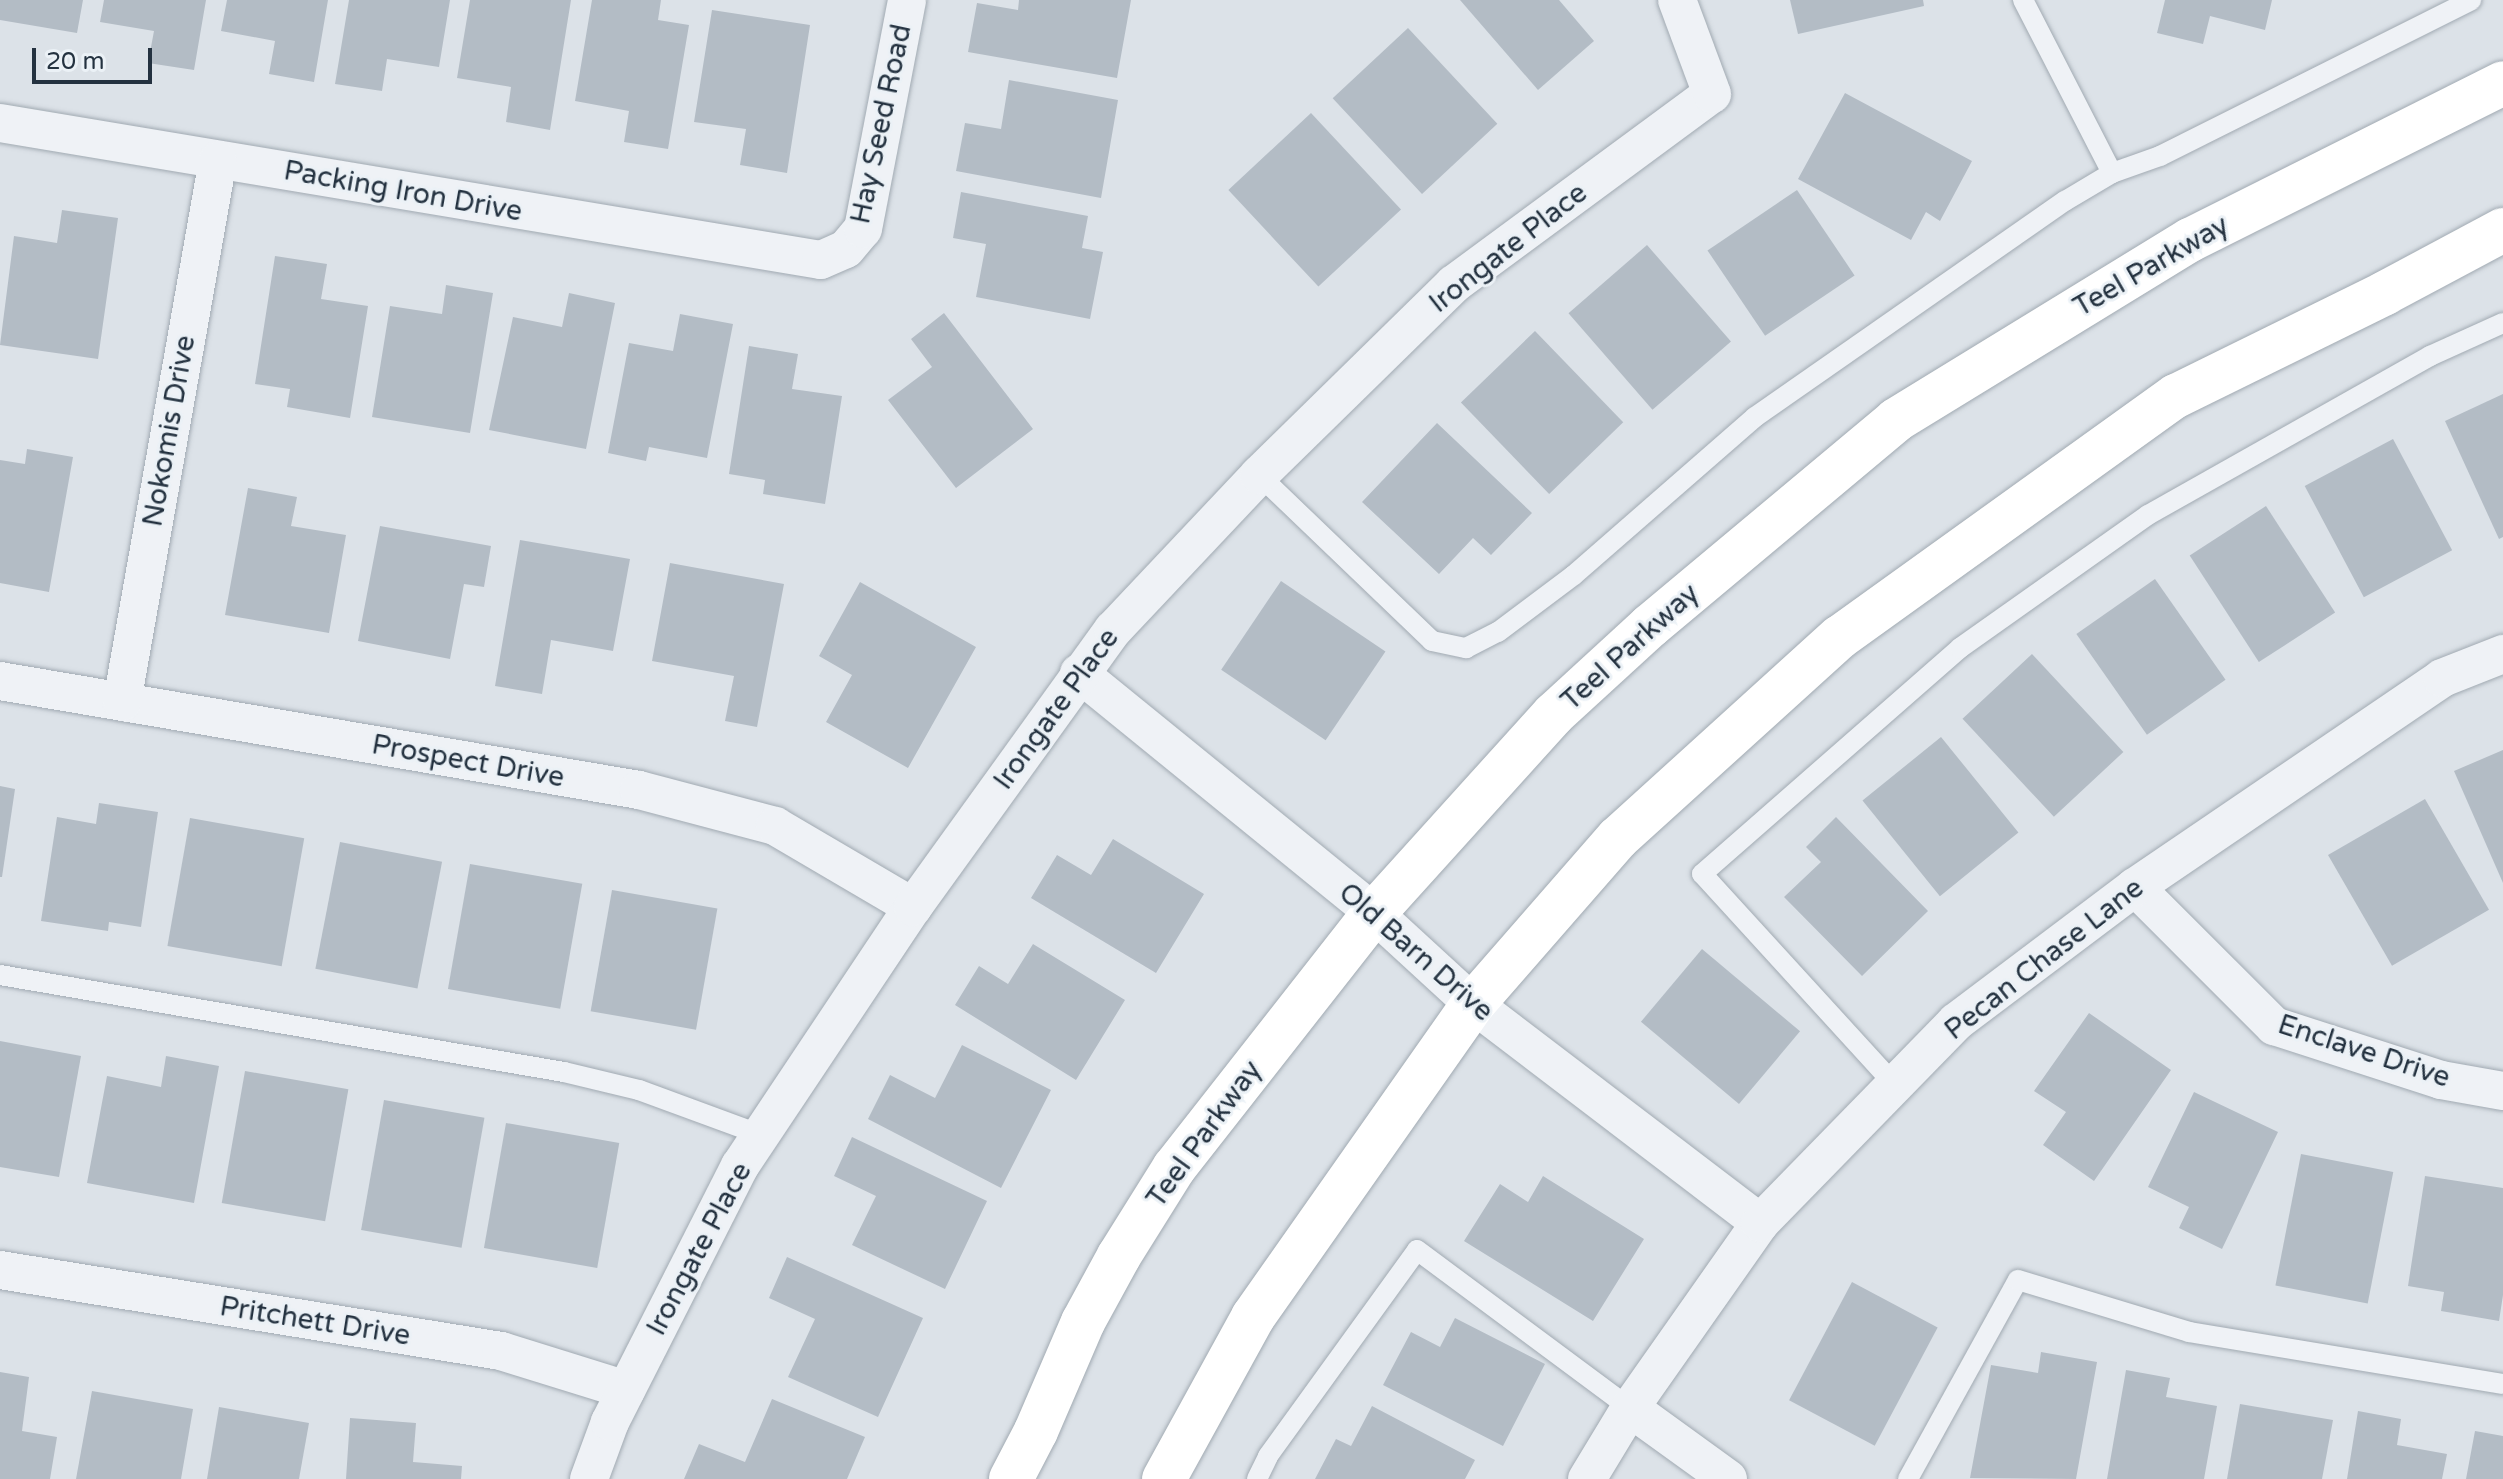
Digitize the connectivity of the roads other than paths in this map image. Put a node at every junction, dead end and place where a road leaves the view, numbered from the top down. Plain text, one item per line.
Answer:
1 (907, 0) edge
2 (1677, 0) edge
3 (2023, 0) edge
4 (2471, 0) edge
5 (2503, 83) edge
6 (0, 123) edge
7 (218, 160) junction
8 (2112, 173) junction
9 (2503, 230) edge
10 (806, 260) joint
11 (2503, 323) edge
12 (1259, 475) junction
13 (2503, 654) edge
14 (1079, 673) junction
15 (0, 681) edge
16 (122, 702) junction
17 (2135, 887) junction
18 (913, 907) junction
19 (1374, 913) junction
20 (0, 975) edge
21 (1473, 1004) junction
22 (1895, 1085) junction
23 (2503, 1091) edge
24 (761, 1135) junction
25 (1760, 1223) junction
26 (0, 1270) edge
27 (2503, 1384) edge
28 (626, 1390) junction
29 (1630, 1408) junction
30 (589, 1479) edge
31 (1011, 1479) edge
32 (1164, 1479) edge
33 (1257, 1479) edge
34 (1587, 1479) edge
35 (1728, 1479) edge
36 (1908, 1479) edge

1 - 10 street, Hay Seed Road
2 - 12 street, Irongate Place
3 - 8 lane
4 - 8 lane
5 - 19 main road, Teel Parkway
6 - 7 street, Packing Iron Drive
7 - 10 street, Packing Iron Drive
7 - 16 street, Nokomis Drive
8 - 12 lane
9 - 21 main road
11 - 22 lane
12 - 14 street, Irongate Place
13 - 17 street, Pecan Chase Lane
14 - 18 street, Irongate Place
14 - 19 street, Old Barn Drive
15 - 16 street, Prospect Drive
16 - 18 street, Prospect Drive
17 - 22 street, Pecan Chase Lane
17 - 23 street, Enclave Drive
18 - 24 street, Irongate Place
19 - 21 street, Old Barn Drive
19 - 31 main road, Teel Parkway
20 - 24 lane
21 - 25 street, Old Barn Drive
21 - 32 main road
22 - 25 street, Pecan Chase Lane
24 - 28 street, Irongate Place
25 - 29 street, Pecan Chase Lane
26 - 28 street, Pritchett Drive
27 - 36 lane
28 - 30 street, Irongate Place
29 - 33 lane
29 - 34 street, Pecan Chase Lane
29 - 35 street

